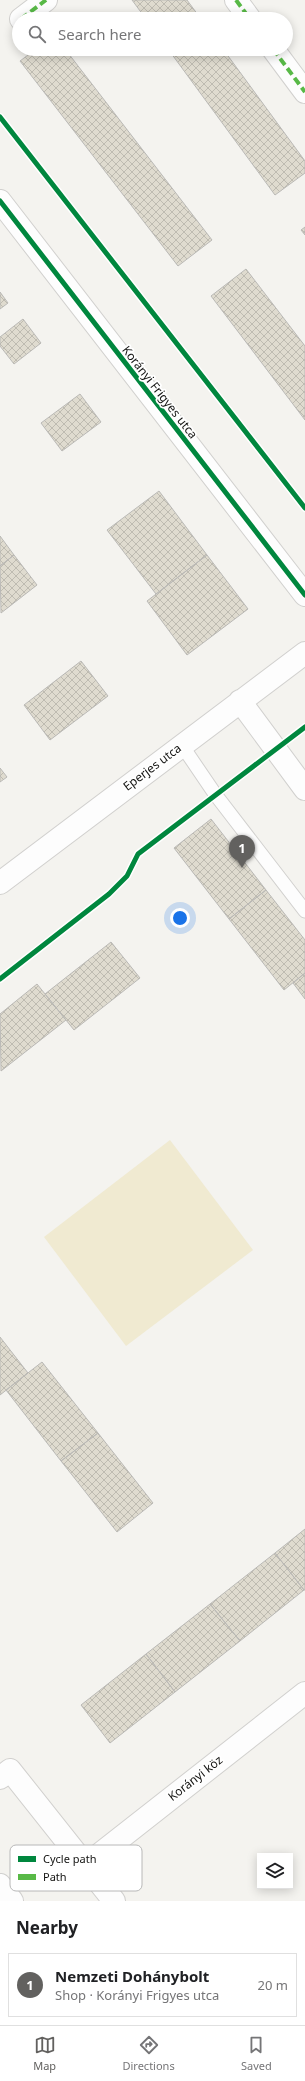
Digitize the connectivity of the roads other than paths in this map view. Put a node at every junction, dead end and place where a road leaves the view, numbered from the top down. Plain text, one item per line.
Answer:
1 (46, 0) edge
2 (236, 0) edge
3 (31, 12) edge
4 (245, 12) edge
5 (278, 56) edge
6 (305, 92) edge
7 (0, 201) edge
8 (305, 594) edge
9 (305, 653) edge
10 (240, 700) junction
11 (181, 744) junction
12 (305, 789) edge
13 (0, 883) edge
14 (305, 912) edge
15 (305, 1694) edge
16 (0, 1778) edge
17 (70, 1845) edge
18 (112, 1845) edge
19 (0, 1885) edge
20 (106, 1891) edge
21 (12, 1901) edge
22 (114, 1901) edge

1 - 3 street
2 - 4 street
5 - 6 street
7 - 8 street, Korányi Frigyes utca
9 - 10 street, Eperjes utca
10 - 11 street, Eperjes utca
10 - 12 street
11 - 13 street, Eperjes utca
11 - 14 lane
15 - 18 street, Korányi köz
16 - 17 street
19 - 21 street
20 - 22 street

